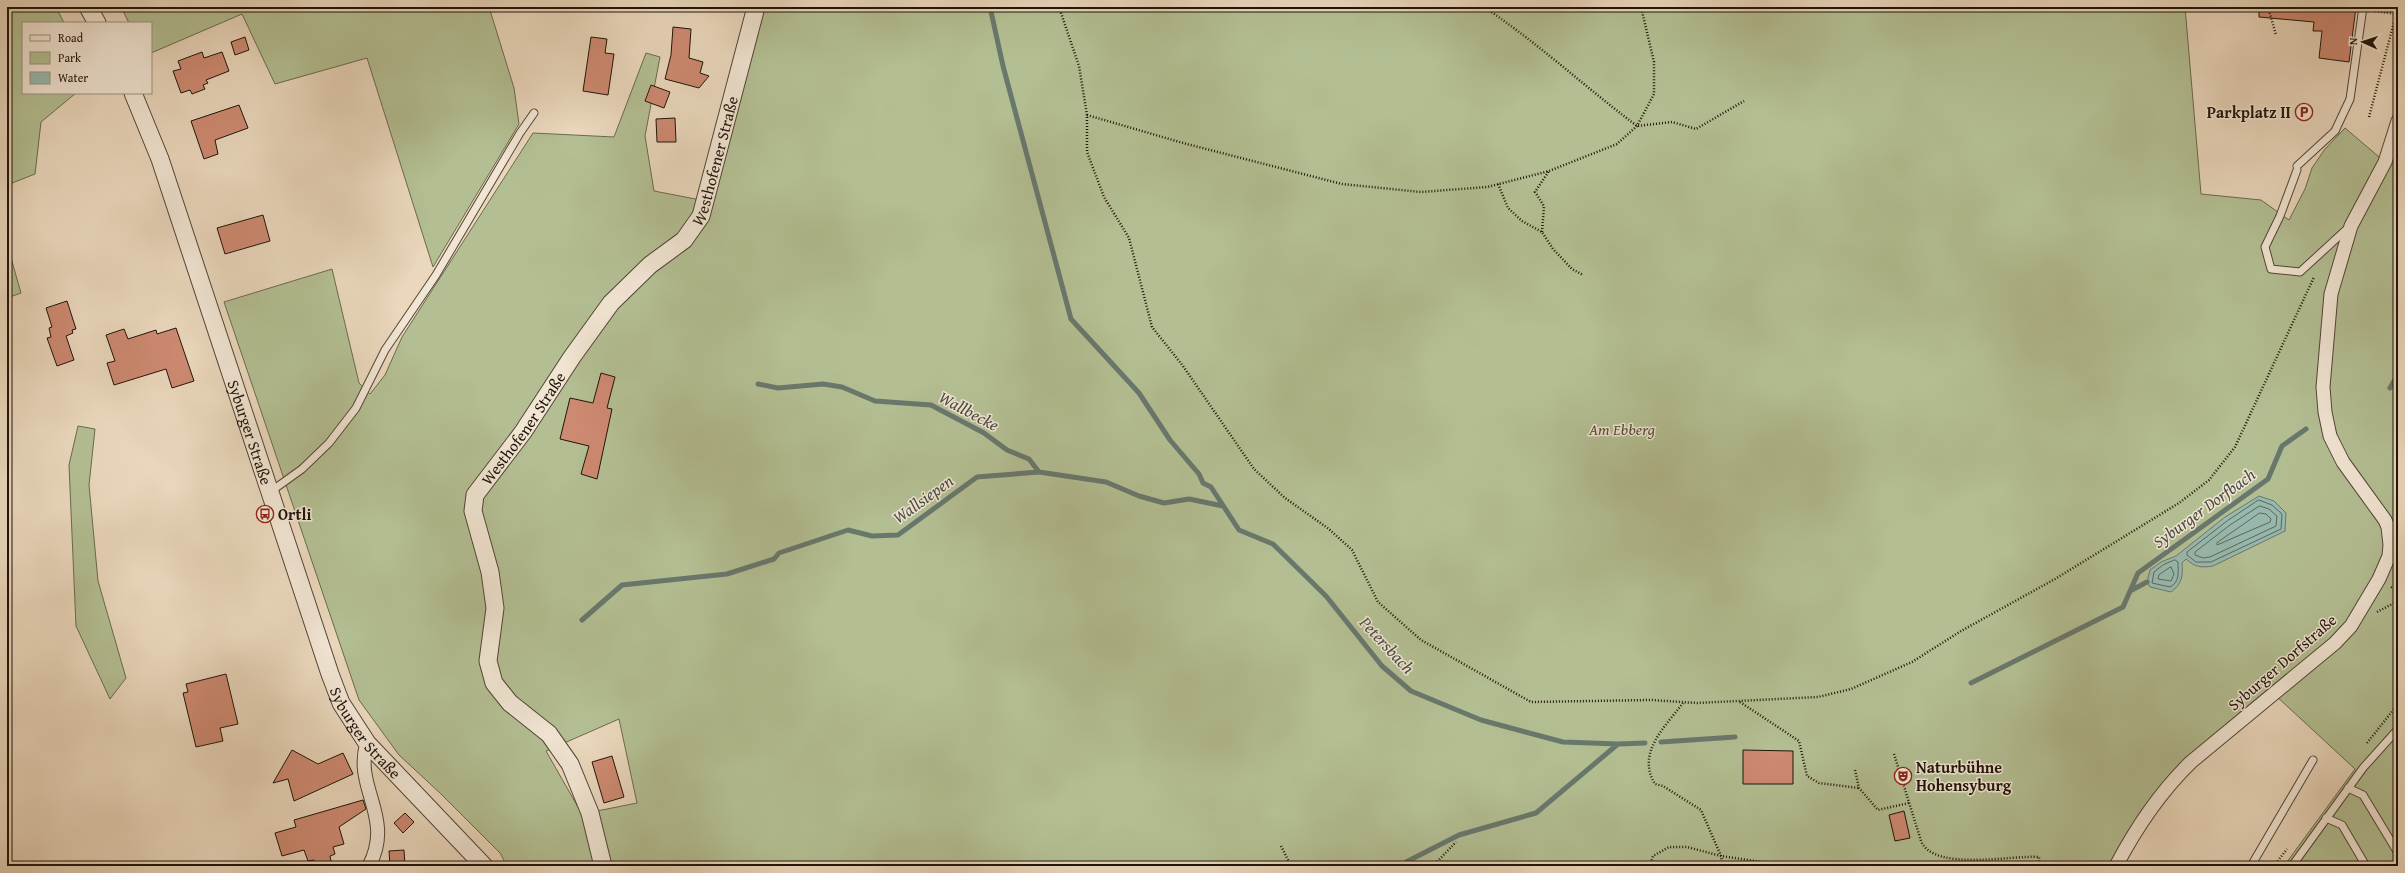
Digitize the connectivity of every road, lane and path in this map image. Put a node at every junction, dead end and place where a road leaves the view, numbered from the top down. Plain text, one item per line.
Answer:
1 (756, 7) edge
2 (1059, 7) edge
3 (1484, 7) edge
4 (1640, 7) edge
5 (2268, 7) edge
6 (2398, 7) edge
7 (2366, 8) edge
8 (2396, 14) junction
9 (2276, 35) dead end
10 (133, 94) edge
11 (1744, 101) dead end
12 (534, 113) dead end
13 (1087, 115) junction
14 (2369, 116) dead end
15 (2398, 121) edge
16 (1637, 126) junction
17 (1549, 171) junction
18 (1498, 184) junction
19 (2351, 226) junction
20 (1542, 232) junction
21 (2327, 246) junction
22 (1583, 275) dead end
23 (270, 492) junction
24 (1684, 702) junction
25 (1740, 702) junction
26 (2398, 729) edge
27 (367, 743) junction
28 (1894, 754) dead end
29 (2313, 760) dead end
30 (1855, 770) dead end
31 (1859, 788) junction
32 (2348, 788) junction
33 (1909, 803) junction
34 (2326, 818) junction
35 (1456, 842) dead end
36 (1281, 846) dead end
37 (2398, 853) edge
38 (1721, 856) junction
39 (371, 863) edge
40 (484, 866) edge
41 (603, 866) edge
42 (1291, 866) edge
43 (1433, 866) edge
44 (1650, 866) edge
45 (1723, 866) edge
46 (1817, 866) edge
47 (2039, 866) edge
48 (2116, 866) edge
49 (2251, 866) edge
50 (2292, 866) edge
51 (2366, 866) edge

1 - 41 street, Westhofener Straße
2 - 13 path
3 - 16 path
4 - 16 path
5 - 9 path
6 - 8 path
7 - 8 path
7 - 21 lane
8 - 14 path
10 - 23 street, Syburger Straße
11 - 16 path
12 - 23 lane
13 - 18 path
13 - 24 path
15 - 19 street, Syburger Dorfstraße
16 - 17 path
17 - 18 path
17 - 20 path
18 - 20 path
19 - 21 lane
19 - 48 street, Syburger Dorfstraße
20 - 22 path
21 - 25 path
23 - 27 street, Syburger Straße
24 - 25 path
24 - 38 path
25 - 31 path
26 - 32 lane
27 - 39 street
27 - 40 street, Syburger Straße
28 - 33 path
29 - 49 lane
30 - 31 path
31 - 33 path
32 - 34 lane
32 - 37 lane
33 - 47 path
34 - 50 lane
34 - 51 lane
35 - 43 path
36 - 42 path
38 - 44 path
38 - 45 path
38 - 46 path

